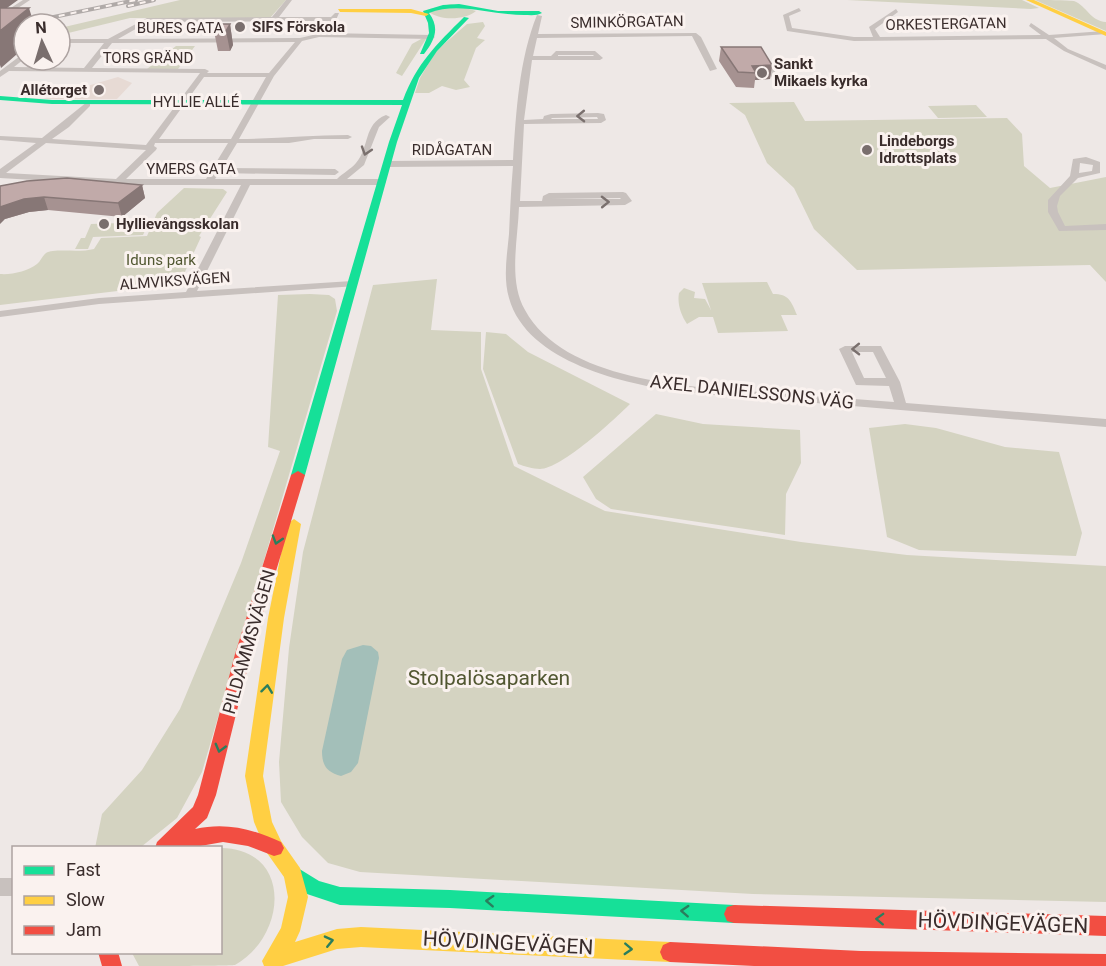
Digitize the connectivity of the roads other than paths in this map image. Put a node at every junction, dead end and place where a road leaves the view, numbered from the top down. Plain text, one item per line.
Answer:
1 (27, 0) edge
2 (289, 0) edge
3 (1029, 0) edge
4 (436, 8) edge
5 (340, 10) edge
6 (474, 10) edge
7 (541, 10) edge
8 (799, 10) dead end
9 (896, 11) dead end
10 (0, 18) edge
11 (274, 19) junction
12 (1031, 25) dead end
13 (1105, 34) edge
14 (319, 35) junction
15 (534, 36) junction
16 (432, 37) junction
17 (1047, 37) junction
18 (877, 38) junction
19 (72, 40) edge
20 (300, 40) junction
21 (110, 41) junction
22 (708, 57) junction
23 (719, 57) dead end
24 (752, 57) edge
25 (529, 58) junction
26 (553, 58) junction
27 (12, 66) edge
28 (1106, 68) edge
29 (8, 69) junction
30 (713, 69) dead end
31 (85, 71) junction
32 (0, 75) edge
33 (202, 75) junction
34 (271, 75) junction
35 (779, 82) dead end
36 (0, 99) edge
37 (182, 103) junction
38 (255, 103) junction
39 (392, 103) junction
40 (407, 103) junction
41 (87, 104) junction
42 (386, 117) junction
43 (519, 122) junction
44 (548, 122) junction
45 (348, 137) dead end
46 (0, 138) edge
47 (234, 141) junction
48 (44, 142) junction
49 (393, 142) junction
50 (151, 144) junction
51 (387, 164) junction
52 (516, 164) junction
53 (215, 170) junction
54 (334, 172) dead end
55 (0, 174) edge
56 (1075, 176) dead end
57 (340, 182) junction
58 (382, 182) junction
59 (118, 183) junction
60 (208, 183) junction
61 (247, 183) junction
62 (547, 203) junction
63 (515, 204) junction
64 (1106, 227) edge
65 (352, 284) junction
66 (189, 296) junction
67 (0, 314) edge
68 (894, 382) dead end
69 (901, 407) junction
70 (1106, 423) edge
71 (313, 424) junction
72 (166, 846) edge
73 (172, 846) edge
74 (274, 848) junction
75 (293, 874) junction
76 (1106, 926) edge
77 (270, 963) edge
78 (1106, 964) edge

1 - 10 street
2 - 11 street
3 - 13 main road
4 - 5 main road
4 - 6 main road
4 - 16 main road
5 - 11 street
5 - 14 street
6 - 7 main road
6 - 40 main road, PILDAMMSVÄGEN
7 - 15 street, AXEL DANIELSSONS VÄG
8 - 18 street, ORKESTERGATAN
9 - 18 street
11 - 21 street
12 - 17 street
13 - 17 street, ORKESTERGATAN
14 - 16 street
14 - 20 street, BURES GATA
15 - 22 street, SMINKÖRGATAN
15 - 25 street, AXEL DANIELSSONS VÄG
16 - 39 main road
17 - 18 street, ORKESTERGATAN
17 - 28 street
19 - 21 street, BURES GATA
20 - 21 street, BURES GATA
20 - 34 street
21 - 31 street
22 - 23 street
22 - 30 street
24 - 35 street
25 - 26 street
25 - 43 street, AXEL DANIELSSONS VÄG
26 - 26 street
27 - 29 street
29 - 31 street
29 - 32 street
31 - 33 street, TORS GRÄND
33 - 34 street, TORS GRÄND
33 - 37 street, TORS GRÄND
34 - 38 street
36 - 37 main road, HYLLIE ALLÉ
36 - 41 main road, HYLLIE ALLÉ
37 - 38 main road, HYLLIE ALLÉ
37 - 41 main road, HYLLIE ALLÉ
37 - 50 street, TORS GRÄND
38 - 39 main road, HYLLIE ALLÉ
38 - 47 street
39 - 40 main road, HYLLIE ALLÉ
39 - 42 main road
40 - 49 main road, PILDAMMSVÄGEN
41 - 48 street
42 - 49 main road, PILDAMMSVÄGEN
42 -> 57 street
43 - 44 street
43 - 52 street, AXEL DANIELSSONS VÄG
44 -> 44 street
45 - 47 street
46 - 48 street
47 - 50 street
47 - 53 street
48 - 50 street
48 - 55 street
49 - 51 main road, PILDAMMSVÄGEN
50 - 59 street, TORS GRÄND
51 - 52 street, RIDÅGATAN
51 - 58 main road, PILDAMMSVÄGEN
52 - 63 street, AXEL DANIELSSONS VÄG
53 - 54 street
53 - 60 street
55 - 59 street, YMERS GATA
56 - 64 street
57 - 58 street, YMERS GATA
57 - 61 street, YMERS GATA
58 - 65 main road, PILDAMMSVÄGEN
59 - 60 street, YMERS GATA
60 - 61 street, YMERS GATA
61 - 66 street
62 -> 62 street
62 - 63 street
63 - 69 street, AXEL DANIELSSONS VÄG
65 - 66 street, ALMVIKSVÄGEN
65 - 71 main road, PILDAMMSVÄGEN
66 - 67 street, ALMVIKSVÄGEN
68 - 69 street
69 - 70 street, AXEL DANIELSSONS VÄG
71 -> 72 main road, PILDAMMSVÄGEN
74 -> 71 main road, PILDAMMSVÄGEN
73 - 74 main road, PILDAMMSVÄGEN
74 - 75 main road, PILDAMMSVÄGEN
76 -> 75 main road, HÖVDINGEVÄGEN
75 - 77 main road, PILDAMMSVÄGEN
77 -> 78 main road, HÖVDINGEVÄGEN

